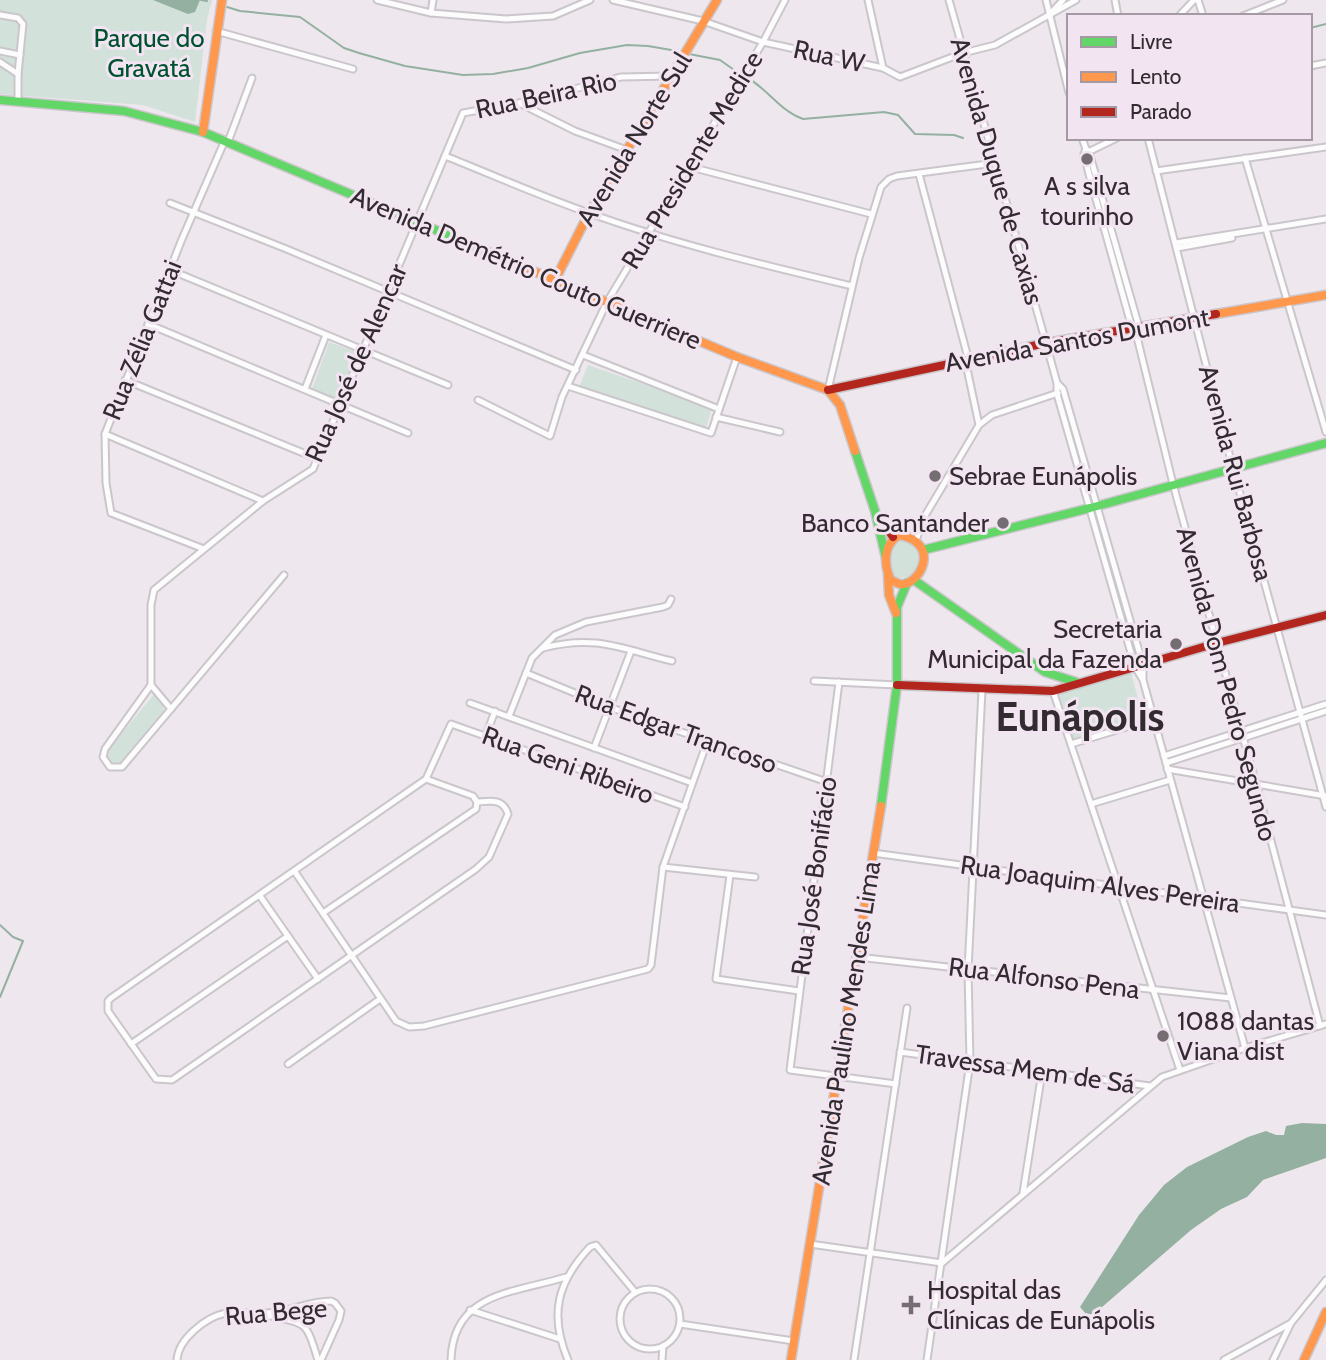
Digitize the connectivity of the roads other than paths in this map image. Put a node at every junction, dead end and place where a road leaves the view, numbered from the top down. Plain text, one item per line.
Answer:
1 (222, 0) edge
2 (377, 0) edge
3 (433, 0) edge
4 (590, 0) edge
5 (613, 0) edge
6 (717, 0) edge
7 (785, 0) edge
8 (868, 0) edge
9 (949, 0) edge
10 (1046, 0) edge
11 (1063, 0) edge
12 (1076, 0) edge
13 (1196, 0) edge
14 (1283, 0) edge
15 (389, 1) edge
16 (430, 13) junction
17 (1050, 14) junction
18 (1181, 14) edge
19 (1248, 14) edge
20 (0, 15) edge
21 (703, 21) junction
22 (216, 31) junction
23 (763, 42) junction
24 (0, 51) edge
25 (963, 53) junction
26 (20, 55) junction
27 (0, 62) edge
28 (883, 68) junction
29 (353, 69) dead end
30 (18, 74) junction
31 (671, 76) junction
32 (252, 78) dead end
33 (1067, 85) edge
34 (0, 100) edge
35 (18, 101) junction
36 (519, 103) junction
37 (463, 113) joint
38 (203, 132) junction
39 (1083, 140) edge
40 (1112, 140) edge
41 (1149, 140) edge
42 (227, 141) junction
43 (1326, 147) edge
44 (627, 150) junction
45 (1086, 151) junction
46 (445, 156) junction
47 (1245, 158) junction
48 (995, 163) junction
49 (687, 166) junction
50 (1156, 172) junction
51 (919, 174) junction
52 (170, 203) dead end
53 (194, 213) junction
54 (589, 213) junction
55 (871, 214) junction
56 (1326, 220) edge
57 (417, 223) junction
58 (1267, 230) junction
59 (647, 232) junction
60 (1176, 245) junction
61 (170, 270) junction
62 (555, 280) junction
63 (852, 286) junction
64 (389, 293) junction
65 (1326, 295) edge
66 (607, 302) junction
67 (1288, 302) junction
68 (1195, 318) junction
69 (148, 324) junction
70 (1136, 328) junction
71 (326, 335) junction
72 (1046, 343) junction
73 (365, 351) junction
74 (583, 355) junction
75 (737, 357) junction
76 (967, 359) junction
77 (576, 370) junction
78 (125, 380) junction
79 (449, 385) dead end
80 (568, 386) junction
81 (304, 389) junction
82 (828, 390) junction
83 (1060, 391) junction
84 (478, 400) dead end
85 (341, 405) junction
86 (719, 409) junction
87 (716, 417) junction
88 (979, 425) junction
89 (780, 432) dead end
90 (1326, 432) edge
91 (408, 433) dead end
92 (105, 434) junction
93 (1326, 443) edge
94 (318, 459) junction
95 (1233, 468) junction
96 (1173, 484) junction
97 (263, 501) junction
98 (1094, 506) junction
99 (875, 511) junction
100 (894, 537) junction
101 (916, 540) junction
102 (204, 549) junction
103 (923, 550) junction
104 (886, 558) junction
105 (887, 573) junction
106 (284, 575) dead end
107 (911, 582) junction
108 (671, 599) dead end
109 (1326, 615) edge
110 (897, 616) junction
111 (1277, 628) junction
112 (1217, 643) junction
113 (543, 648) junction
114 (631, 651) junction
115 (672, 661) dead end
116 (1139, 666) junction
117 (1045, 672) junction
118 (526, 673) junction
119 (814, 681) dead end
120 (839, 682) junction
121 (1078, 683) junction
122 (151, 685) junction
123 (897, 685) junction
124 (982, 690) junction
125 (1053, 691) junction
126 (470, 703) dead end
127 (1326, 704) edge
128 (609, 707) junction
129 (171, 709) junction
130 (495, 711) junction
131 (1326, 711) edge
132 (509, 716) junction
133 (1300, 716) junction
134 (1153, 719) junction
135 (1240, 731) junction
136 (486, 735) junction
137 (1242, 738) junction
138 (707, 742) junction
139 (1071, 744) junction
140 (594, 748) junction
141 (1164, 756) junction
142 (1166, 766) junction
143 (426, 779) junction
144 (1170, 780) junction
145 (827, 782) junction
146 (692, 783) junction
147 (1256, 784) junction
148 (1324, 796) edge
149 (477, 802) junction
150 (1091, 804) junction
151 (685, 807) junction
152 (1326, 807) edge
153 (873, 853) junction
154 (972, 866) junction
155 (663, 867) junction
156 (295, 872) junction
157 (730, 875) junction
158 (755, 877) dead end
159 (1119, 886) junction
160 (260, 896) junction
161 (1202, 898) junction
162 (1287, 909) junction
163 (323, 913) junction
164 (1326, 915) edge
165 (288, 936) junction
166 (351, 957) junction
167 (857, 957) junction
168 (968, 970) junction
169 (318, 979) junction
170 (799, 991) junction
171 (1153, 991) junction
172 (1231, 998) junction
173 (380, 999) junction
174 (907, 1007) dead end
175 (1323, 1025) edge
176 (131, 1044) junction
177 (1245, 1048) junction
178 (901, 1052) junction
179 (970, 1062) junction
180 (288, 1064) dead end
181 (790, 1070) joint
182 (1180, 1070) junction
183 (1042, 1072) junction
184 (837, 1076) junction
185 (896, 1084) junction
186 (1150, 1086) junction
187 (1022, 1195) junction
188 (810, 1244) junction
189 (870, 1253) junction
190 (942, 1263) junction
191 (566, 1278) junction
192 (1326, 1280) edge
193 (635, 1292) junction
194 (470, 1310) junction
195 (1326, 1312) edge
196 (264, 1314) junction
197 (1291, 1323) junction
198 (680, 1324) junction
199 (560, 1339) junction
200 (794, 1341) junction
201 (663, 1346) junction
202 (927, 1359) edge
203 (177, 1360) edge
204 (320, 1360) edge
205 (451, 1360) edge
206 (568, 1360) edge
207 (662, 1360) edge
208 (791, 1360) edge
209 (854, 1360) edge
210 (1224, 1360) edge
211 (1273, 1360) edge
212 (1304, 1360) edge

1 - 22 main road
2 - 15 street
3 - 16 street
4 - 16 street
5 - 21 street, Rua W
6 - 21 main road, Avenida Norte Sul
7 - 23 street, Rua Presidente Medice
8 - 28 street
9 - 25 street, Avenida Duque de Caxias
10 - 17 street
11 - 17 street
12 - 17 street
13 - 18 street
14 - 19 street
15 - 16 street
17 - 25 street, Rua W
17 - 33 street
20 - 26 street
21 - 23 street, Rua W
21 - 31 main road, Avenida Norte Sul
22 - 29 street
22 - 38 main road
23 - 28 street, Rua W
23 - 49 street, Rua Presidente Medice
24 - 26 street
25 - 28 street, Rua W
25 - 48 street, Avenida Duque de Caxias
26 - 30 street
27 - 30 street
30 - 35 street
31 - 36 street, Rua Beira Rio
31 - 44 main road, Avenida Norte Sul
32 - 42 street, Rua Zélia Gattai
34 - 35 main road, Avenida Demétrio Couto Guerriere
35 - 38 main road, Avenida Demétrio Couto Guerriere
36 - 37 street, Rua Beira Rio
36 - 44 street
37 - 46 street, Rua José de Alencar
38 - 42 main road, Avenida Demétrio Couto Guerriere
39 - 45 street
40 - 45 street
41 - 50 street, Avenida Rui Barbosa
42 - 53 street, Rua Zélia Gattai
42 - 57 main road, Avenida Demétrio Couto Guerriere
43 - 47 street
44 - 54 main road, Avenida Norte Sul
45 - 70 street, Avenida Dom Pedro Segundo
46 - 54 street
46 - 57 street, Rua José de Alencar
47 - 50 street
47 - 58 street
48 - 51 street
48 - 72 street, Avenida Duque de Caxias
49 - 55 street
49 - 59 street, Rua Presidente Medice
50 - 60 street, Avenida Rui Barbosa
51 - 55 street
51 - 76 street
52 - 53 street
53 - 61 street, Rua Zélia Gattai
53 - 64 street
54 - 59 street
54 - 62 main road, Avenida Norte Sul
55 - 63 street
56 - 58 street
57 - 62 main road, Avenida Demétrio Couto Guerriere
57 - 64 street, Rua José de Alencar
58 - 60 street
58 - 67 street
59 - 63 street
59 - 66 street, Rua Presidente Medice
60 - 68 street, Avenida Rui Barbosa
61 - 69 street, Rua Zélia Gattai
61 - 71 street
62 - 66 main road, Avenida Demétrio Couto Guerriere
63 - 82 street
64 - 73 street, Rua José de Alencar
64 - 77 street
65 - 67 main road, Avenida Santos Dumont
66 - 74 street, Rua Presidente Medice
66 - 75 main road, Avenida Demétrio Couto Guerriere
67 - 68 main road, Avenida Santos Dumont
67 - 90 street
68 - 70 main road, Avenida Santos Dumont
68 - 95 street, Avenida Rui Barbosa
69 - 78 street, Rua Zélia Gattai
69 - 81 street
70 - 72 main road, Avenida Santos Dumont
70 - 96 street, Avenida Dom Pedro Segundo
71 - 73 street
71 - 81 street
72 - 76 main road, Avenida Santos Dumont
72 - 83 street, Avenida Duque de Caxias
73 - 79 street
73 - 85 street, Rua José de Alencar
74 - 77 street, Rua Presidente Medice
74 - 86 street
75 - 82 main road, Avenida Demétrio Couto Guerriere
75 - 86 street
76 - 82 main road, Avenida Santos Dumont
76 - 88 street
77 - 80 street, Rua Presidente Medice
78 - 92 street, Rua Zélia Gattai
78 - 94 street
80 - 84 street, Rua Presidente Medice
80 - 87 street
81 - 85 street
82 - 99 main road
83 - 88 street
83 - 98 street, Avenida Duque de Caxias
85 - 91 street
85 - 94 street, Rua José de Alencar
86 - 87 street
87 - 89 street
88 - 101 street
92 - 97 street
92 - 102 street, Rua Zélia Gattai
93 - 95 main road
94 - 97 street, Rua José de Alencar
95 - 96 main road
95 - 111 street, Avenida Rui Barbosa
96 - 98 main road
96 - 112 street, Avenida Dom Pedro Segundo
97 - 102 street, Rua José de Alencar
98 - 103 main road
98 - 116 street, Avenida Duque de Caxias
99 - 100 main road
99 - 104 main road
100 - 101 main road
100 - 104 main road
101 - 103 main road
102 - 122 street, Rua José de Alencar
103 - 107 main road
104 - 105 main road
105 - 107 main road
105 - 110 main road
106 - 129 street
107 - 110 main road
107 - 117 main road
108 - 113 street
109 - 111 main road
110 - 123 main road, Avenida Paulino Mendes Lima
111 - 112 main road
111 - 133 street, Avenida Rui Barbosa
112 - 116 main road
112 - 135 street, Avenida Dom Pedro Segundo
113 - 114 street
113 - 118 street
114 - 115 street
114 - 128 street
116 - 121 main road
116 - 134 street, Avenida Duque de Caxias
117 - 121 main road
117 - 125 main road
118 - 128 street, Rua Edgar Trancoso
118 - 132 street
119 - 120 street
120 - 123 street
120 - 145 street, Rua José Bonifácio
121 - 125 main road
122 - 129 street
122 - 129 street
123 - 124 main road
123 - 153 main road, Avenida Paulino Mendes Lima
124 - 125 main road
124 - 154 street
125 - 139 street
126 - 130 street
127 - 133 street
128 - 138 street, Rua Edgar Trancoso
128 - 140 street
130 - 132 street
130 - 136 street
131 - 133 street
132 - 140 street
133 - 135 street
133 - 137 street
133 - 148 street, Avenida Rui Barbosa
134 - 139 street
134 - 141 street, Avenida Duque de Caxias
135 - 137 street, Avenida Dom Pedro Segundo
135 - 141 street
136 - 143 street, Rua Geni Ribeiro
136 - 151 street, Rua Geni Ribeiro
137 - 142 street
137 - 147 street, Avenida Dom Pedro Segundo
138 - 145 street, Rua Edgar Trancoso
138 - 146 street
139 - 150 street
140 - 146 street
141 - 142 street, Avenida Duque de Caxias
142 - 144 street, Avenida Duque de Caxias
142 - 147 street
143 - 149 street
143 - 156 street
144 - 150 street
144 - 161 street, Avenida Duque de Caxias
145 - 170 street, Rua José Bonifácio
146 - 151 street
147 - 148 street
147 - 162 street, Avenida Dom Pedro Segundo
148 - 152 street, Avenida Rui Barbosa
149 - 163 street
149 - 166 street
150 - 159 street
151 - 155 street
153 - 154 street, Rua Joaquim Alves Pereira
153 - 167 main road, Avenida Paulino Mendes Lima
154 - 159 street, Rua Joaquim Alves Pereira
154 - 168 street
155 - 157 street
155 - 173 street
156 - 160 street
156 - 163 street
157 - 158 street
157 - 170 street
159 - 161 street, Rua Joaquim Alves Pereira
159 - 171 street
160 - 165 street
160 - 176 street
161 - 162 street, Rua Joaquim Alves Pereira
161 - 172 street, Avenida Duque de Caxias
162 - 164 street, Rua Joaquim Alves Pereira
162 - 175 street, Avenida Dom Pedro Segundo
163 - 166 street
165 - 169 street
165 - 176 street
166 - 169 street
166 - 173 street
167 - 168 street, Rua Alfonso Pena
167 - 184 main road, Avenida Paulino Mendes Lima
168 - 171 street, Rua Alfonso Pena
168 - 179 street
169 - 176 street
170 - 181 street, Rua José Bonifácio
171 - 172 street, Rua Alfonso Pena
171 - 182 street
172 - 177 street, Avenida Duque de Caxias
173 - 180 street
174 - 178 street
175 - 177 street
177 - 182 street
178 - 179 street, Travessa Mem de Sá
178 - 185 street
179 - 183 street, Travessa Mem de Sá
179 - 190 street
181 - 184 street, Travessa Mem de Sá
182 - 186 street
183 - 186 street, Travessa Mem de Sá
183 - 187 street
184 - 185 street, Travessa Mem de Sá
184 - 188 main road, Avenida Paulino Mendes Lima
185 - 189 street
186 - 187 street
187 - 190 street
188 - 189 street
188 - 200 main road, Avenida Paulino Mendes Lima
189 - 190 street
189 - 209 street
190 - 202 street
191 - 193 street
191 - 194 street
191 - 199 street
192 - 197 street
193 - 198 street
193 - 201 street
194 - 199 street
194 - 205 street
195 - 212 main road
196 - 203 street, Rua Bege
196 - 204 street
196 - 204 street, Rua Bege
197 - 210 street
197 - 211 street
198 - 200 street
198 - 201 street
199 - 206 street
200 - 208 main road, Avenida Paulino Mendes Lima
201 - 207 street

